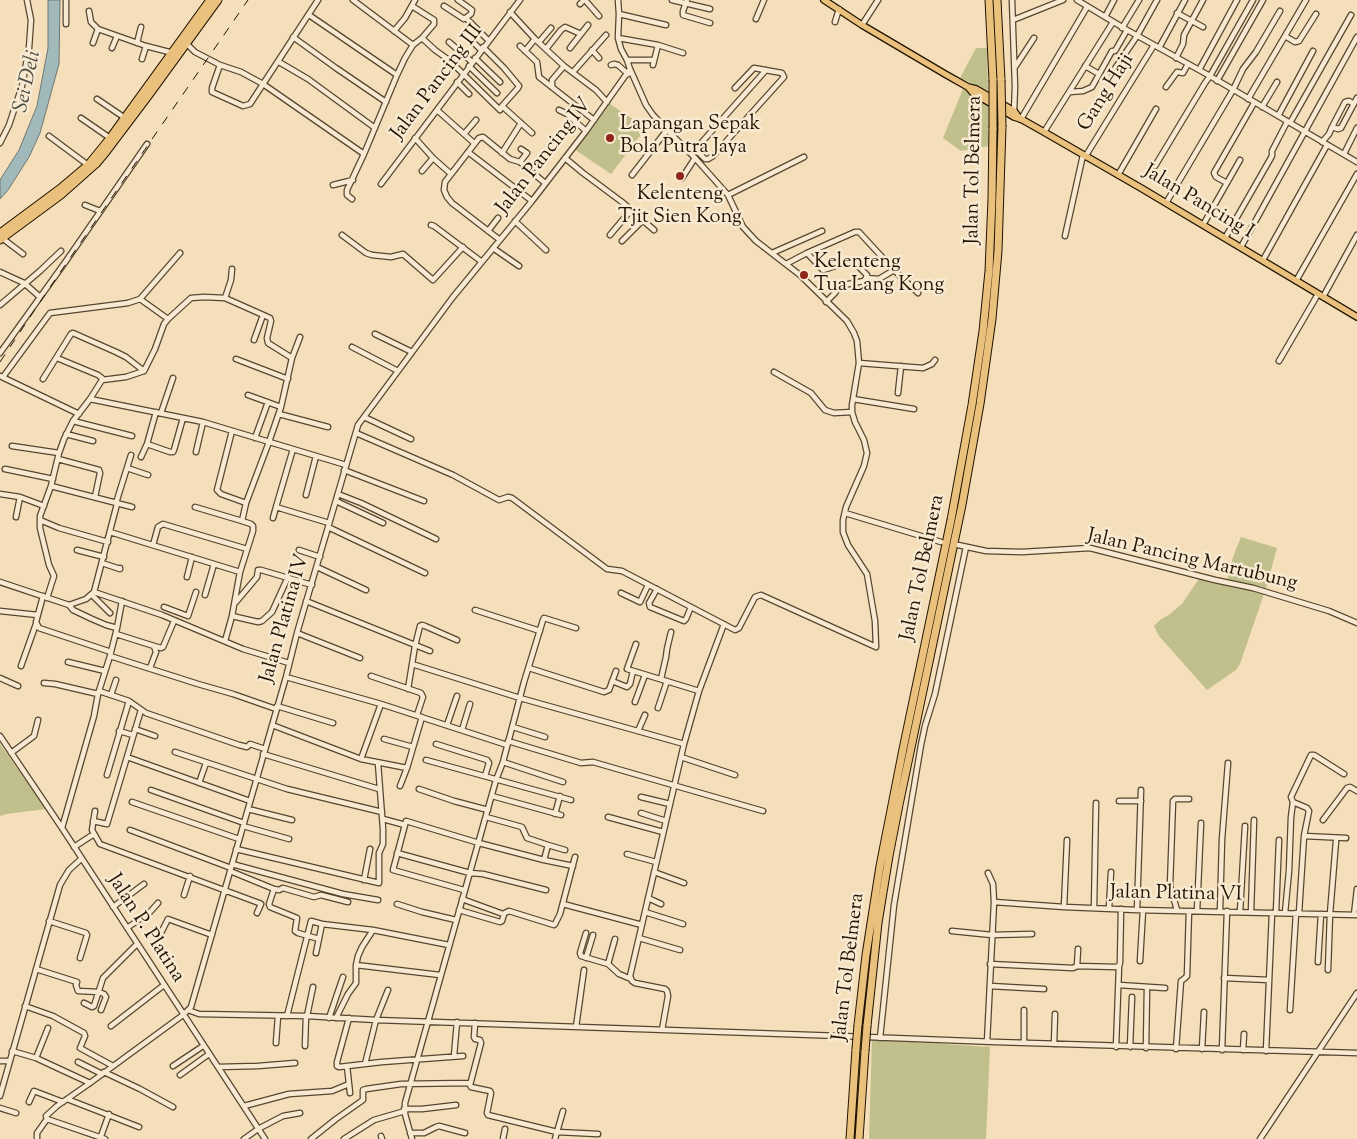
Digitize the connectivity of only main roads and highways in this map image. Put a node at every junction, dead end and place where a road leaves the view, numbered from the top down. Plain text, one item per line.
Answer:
1 (210, 0) edge
2 (218, 0) edge
3 (824, 0) edge
4 (989, 0) edge
5 (997, 0) edge
6 (185, 42) junction
7 (968, 87) junction
8 (1021, 119) junction
9 (1, 237) edge
10 (1357, 317) edge
11 (850, 1139) edge
12 (859, 1139) edge

1 - 6 highway
2 - 6 highway
3 - 7 main road, Jalan Pancing I
4 - 11 highway, Jalan Tol Belmera, bridge
5 - 12 highway, Jalan Tol Belmera, bridge
6 - 9 highway
6 - 9 highway
7 - 8 main road, Jalan Pancing I
7 - 8 main road, Jalan Pancing I
8 - 10 main road, Jalan Pancing I

